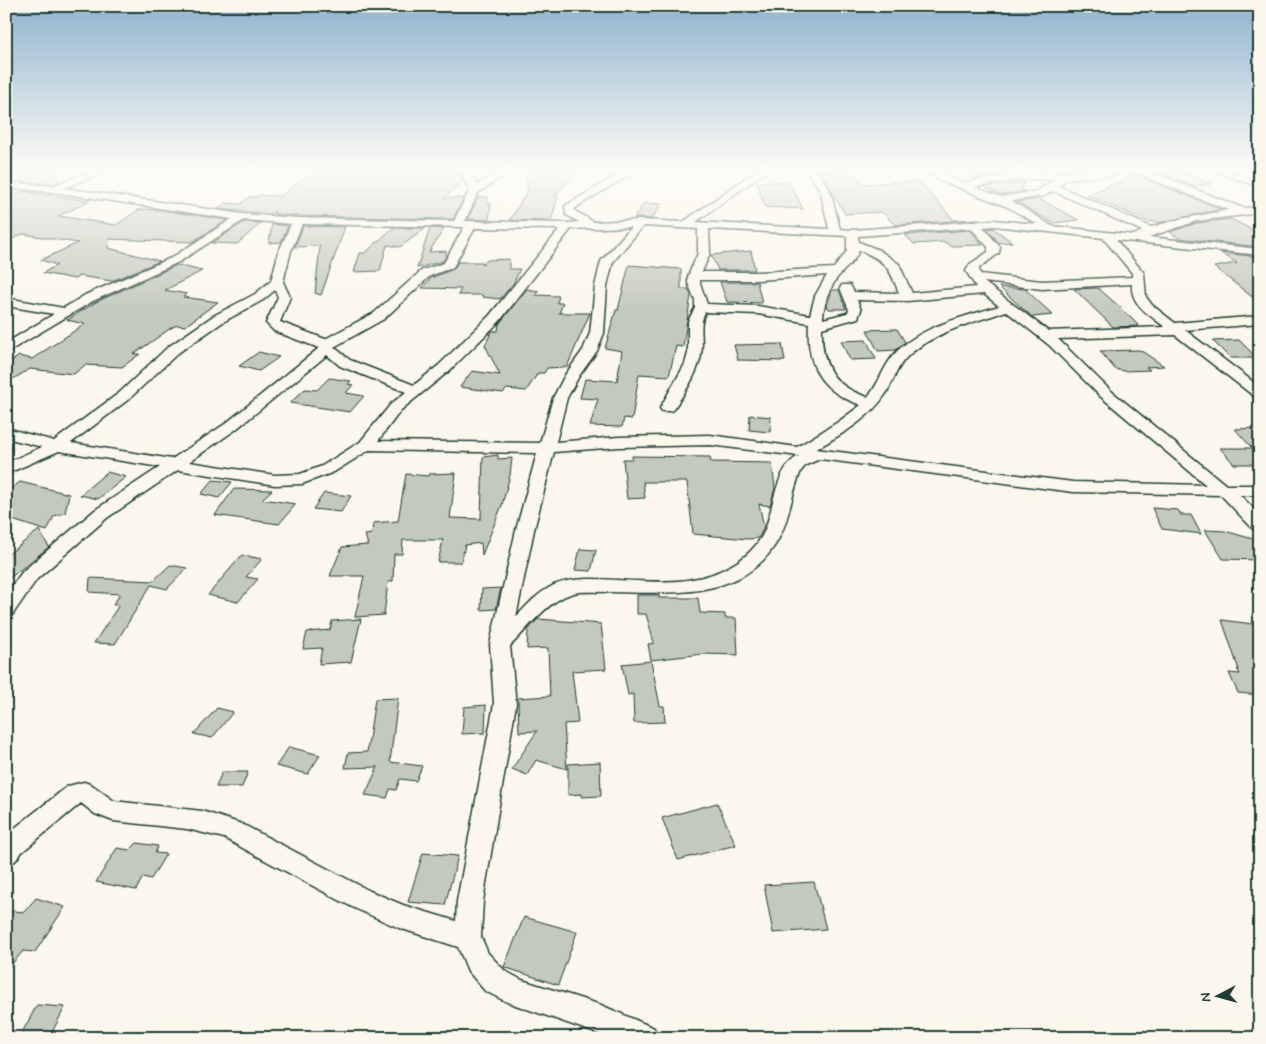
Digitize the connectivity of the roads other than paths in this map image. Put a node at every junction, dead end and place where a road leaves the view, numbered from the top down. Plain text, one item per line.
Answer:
1 (242, 217) joint
2 (468, 217) edge
3 (578, 217) edge
4 (697, 217) edge
5 (833, 217) edge
6 (1030, 217) edge
7 (1120, 217) edge
8 (1214, 217) edge
9 (298, 221) junction
10 (466, 223) junction
11 (640, 223) junction
12 (974, 224) junction
13 (592, 225) junction
14 (685, 225) junction
15 (703, 225) junction
16 (568, 226) junction
17 (1052, 229) junction
18 (1150, 230) junction
19 (835, 232) junction
20 (1106, 235) junction
21 (853, 238) junction
22 (1136, 238) junction
23 (1260, 252) edge
24 (837, 273) junction
25 (694, 276) junction
26 (974, 277) junction
27 (1139, 280) junction
28 (277, 282) junction
29 (986, 290) junction
30 (850, 296) junction
31 (907, 297) junction
32 (6, 302) edge
33 (1007, 307) junction
34 (701, 308) junction
35 (65, 312) junction
36 (1260, 320) edge
37 (817, 322) junction
38 (1174, 329) junction
39 (1045, 335) junction
40 (327, 347) junction
41 (6, 349) edge
42 (416, 391) junction
43 (1260, 394) edge
44 (871, 403) junction
45 (667, 408) dead end
46 (6, 434) edge
47 (366, 445) junction
48 (57, 446) junction
49 (547, 449) junction
50 (808, 453) junction
51 (174, 465) junction
52 (6, 469) edge
53 (1224, 490) junction
54 (1260, 490) edge
55 (1260, 526) edge
56 (6, 609) edge
57 (500, 644) junction
58 (6, 853) edge
59 (468, 938) junction
60 (644, 1038) edge

1 - 9 street
1 - 35 street
2 - 10 street
3 - 13 street
4 - 14 street
5 - 19 street
6 - 17 street
7 - 18 street
8 - 18 street
9 - 10 street
9 - 28 street
10 - 16 street
10 - 40 street
11 - 13 street
11 - 14 street
11 - 49 street
12 - 17 street
12 - 21 street
12 - 26 street
13 - 16 street
14 - 15 street
15 - 19 street
15 - 25 street
16 - 42 street
17 - 20 street
18 - 22 street
19 - 21 street
20 - 22 street
20 - 27 street
21 - 24 street
21 - 31 street
22 - 23 street
24 - 25 street
24 - 30 street
24 - 37 street
25 - 34 street
26 - 27 street
26 - 29 street
27 - 38 street
28 - 40 street
28 - 48 street
29 - 31 street
29 - 33 street
30 - 31 street
30 - 37 street
32 - 35 street
33 - 39 street
33 - 44 street
34 - 37 street
34 - 45 street
35 - 41 street
36 - 38 street
37 - 44 street
38 - 39 street
38 - 43 street
39 - 53 street
40 - 42 street
40 - 51 street
42 - 47 street
44 - 50 street
46 - 48 street
47 - 49 street
47 - 51 street
48 - 51 street
48 - 52 street
49 - 50 street
49 - 57 street
50 - 53 street
50 - 57 street
51 - 56 street
53 - 54 street
53 - 55 street
57 - 59 street
58 - 59 street
59 - 60 street

